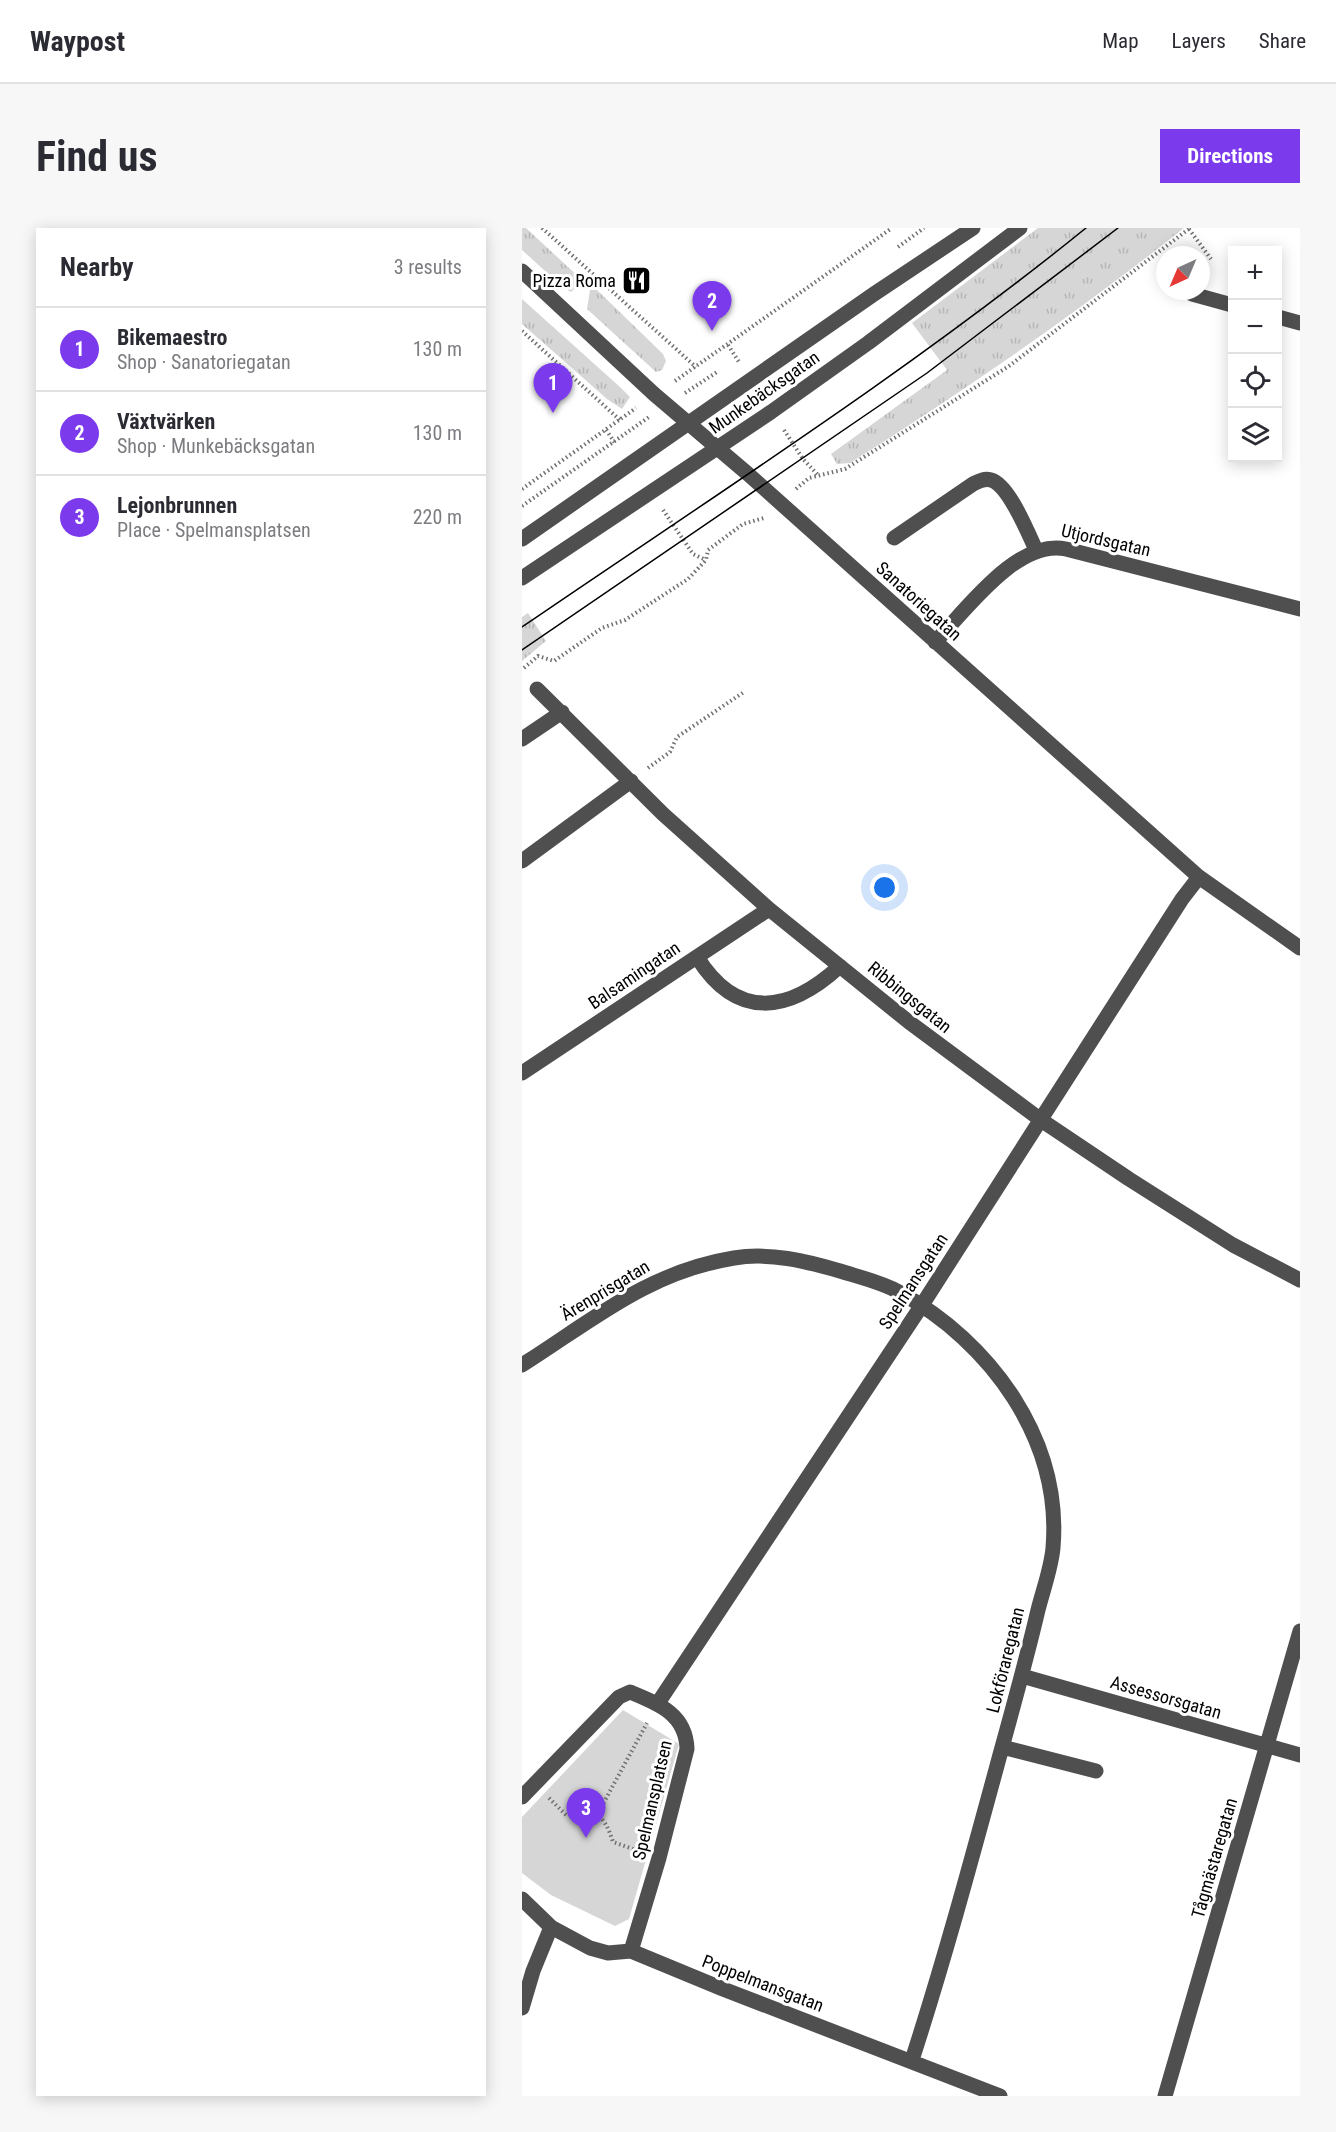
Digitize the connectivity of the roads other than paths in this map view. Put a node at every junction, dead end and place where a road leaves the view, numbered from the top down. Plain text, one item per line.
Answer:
1 (973, 228) edge
2 (1020, 228) edge
3 (522, 271) edge
4 (1210, 299) edge
5 (1228, 304) edge
6 (1282, 318) edge
7 (1300, 323) edge
8 (687, 423) junction
9 (717, 448) junction
10 (894, 538) dead end
11 (522, 539) edge
12 (1036, 550) junction
13 (522, 578) edge
14 (1300, 609) edge
15 (935, 642) junction
16 (537, 689) dead end
17 (562, 712) junction
18 (522, 739) edge
19 (631, 781) junction
20 (522, 861) edge
21 (1199, 878) junction
22 (769, 909) junction
23 (1300, 948) edge
24 (697, 957) junction
25 (840, 966) junction
26 (522, 1073) edge
27 (1041, 1120) junction
28 (1300, 1280) edge
29 (922, 1305) junction
30 (522, 1365) edge
31 (1300, 1631) edge
32 (1022, 1676) junction
33 (658, 1703) junction
34 (1267, 1746) junction
35 (1002, 1747) junction
36 (1300, 1755) edge
37 (1096, 1771) dead end
38 (522, 1797) edge
39 (522, 1899) edge
40 (551, 1927) junction
41 (631, 1951) junction
42 (522, 2008) edge
43 (912, 2060) junction
44 (1000, 2096) edge
45 (1165, 2096) edge

1 - 8 street, Munkebäcksgatan
2 - 9 street, Munkebäcksgatan
3 - 8 street, Sanatoriegatan
4 - 5 street
6 - 7 street
8 - 9 street, Sanatoriegatan
8 - 11 street, Munkebäcksgatan
9 - 13 street, Munkebäcksgatan
9 - 15 street, Sanatoriegatan
10 - 12 street
12 - 14 street, Utjordsgatan
12 - 15 street, Utjordsgatan
15 - 21 street, Sanatoriegatan
16 - 17 street, Ribbingsgatan
17 - 18 street
17 - 19 street, Ribbingsgatan
19 - 20 street
19 - 22 street, Ribbingsgatan
21 - 23 street, Sanatoriegatan
21 - 27 street, Spelmansgatan
22 - 24 street, Balsamingatan
22 - 25 street, Ribbingsgatan
24 - 25 street
24 - 26 street, Balsamingatan
25 - 27 street, Ribbingsgatan
27 - 28 street, Ribbingsgatan
27 - 29 street, Spelmansgatan
29 - 30 street, Ärenprisgatan
29 - 32 street, Lokföraregatan
29 - 33 street, Spelmansgatan
31 - 34 street, Tågmästaregatan
32 - 34 street, Assessorsgatan
32 - 35 street, Lokföraregatan
33 - 38 street, Spelmansplatsen
33 - 41 street, Spelmansplatsen
34 - 36 street, Assessorsgatan
34 - 45 street, Tågmästaregatan
35 - 37 street
35 - 43 street, Lokföraregatan
39 - 40 street, Poppelmansgatan
40 - 41 street, Poppelmansgatan
40 - 42 street
41 - 43 street, Poppelmansgatan
43 - 44 street, Poppelmansgatan

